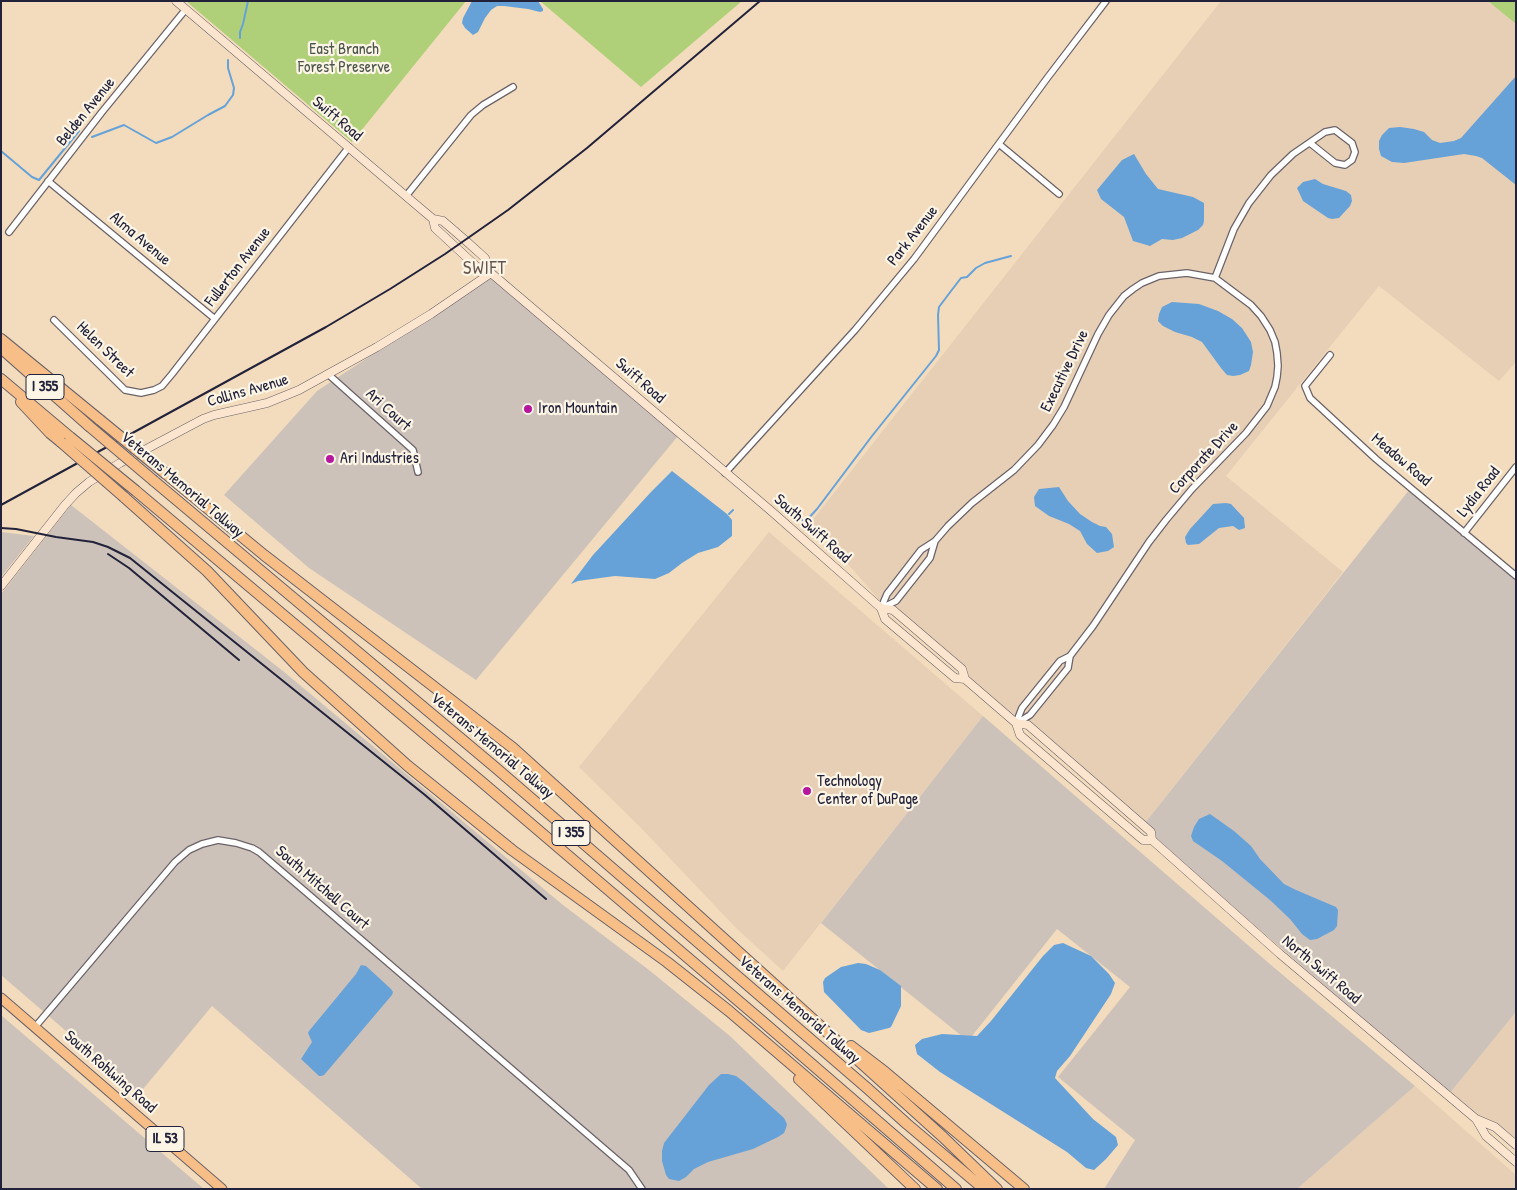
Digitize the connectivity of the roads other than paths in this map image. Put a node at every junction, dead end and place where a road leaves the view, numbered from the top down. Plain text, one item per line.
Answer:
1 (176, 1) edge
2 (1106, 1) edge
3 (186, 9) junction
4 (513, 87) dead end
5 (1310, 143) junction
6 (999, 144) junction
7 (349, 147) junction
8 (48, 181) junction
9 (1059, 194) dead end
10 (406, 196) junction
11 (433, 219) junction
12 (9, 232) dead end
13 (491, 273) junction
14 (1215, 278) junction
15 (215, 319) junction
16 (54, 320) dead end
17 (1, 339) edge
18 (1, 348) edge
19 (1330, 355) dead end
20 (329, 375) junction
21 (1, 380) edge
22 (141, 393) joint
23 (1516, 468) edge
24 (418, 472) dead end
25 (724, 473) junction
26 (1464, 533) junction
27 (935, 541) junction
28 (1516, 576) edge
29 (1, 586) edge
30 (882, 608) junction
31 (1070, 656) junction
32 (965, 679) junction
33 (1016, 723) junction
34 (1152, 840) junction
35 (784, 993) junction
36 (1, 998) edge
37 (728, 1011) junction
38 (35, 1027) junction
39 (1476, 1119) junction
40 (1516, 1145) edge
41 (1516, 1162) edge
42 (222, 1189) edge
43 (642, 1189) edge
44 (915, 1189) edge
45 (937, 1189) edge
46 (956, 1189) edge
47 (984, 1189) edge
48 (997, 1189) edge
49 (1024, 1189) edge

1 - 3 street, Swift Road
2 - 6 street, Park Avenue
3 - 7 street, Swift Road
3 - 8 street, Belden Avenue
4 - 10 street
5 - 5 street
5 - 14 street
6 - 9 street
6 - 25 street, Park Avenue
7 - 10 street, Swift Road
7 - 15 street, Fullerton Avenue
8 - 12 street, Belden Avenue
8 - 15 street, Alma Avenue
10 - 11 street, Swift Road
11 - 13 street, Swift Road
11 - 13 street, Swift Road
13 - 20 street, Collins Avenue
13 - 25 street, Swift Road
14 - 27 street, Executive Drive
14 - 31 street, Corporate Drive
15 - 22 street, Fullerton Avenue
16 - 22 street, Helen Street
17 - 35 highway, bridge
18 - 47 highway, Veterans Memorial Tollway / I 355, bridge
19 - 26 street, Meadow Road
20 - 24 street, Ari Court
20 - 29 street, Collins Avenue
21 - 37 highway, bridge
21 - 46 highway, Veterans Memorial Tollway / I 355, bridge
23 - 26 street, Lydia Road
25 - 30 street, South Swift Road
26 - 28 street, Meadow Road
27 - 30 street, Executive Drive
27 - 30 street, Executive Drive
30 - 32 street, South Swift Road
30 - 32 street, South Swift Road
31 - 33 street, Corporate Drive
31 - 33 street, Corporate Drive
32 - 33 street, South Swift Road
33 - 34 street, North Swift Road
33 - 34 street, North Swift Road
34 - 39 street, North Swift Road
35 - 48 highway
35 - 49 highway
36 - 38 main road, South Rohlwing Road / IL 53
37 - 44 highway
37 - 45 highway
38 - 42 main road, South Rohlwing Road / IL 53
38 - 43 street, South Mitchell Court
39 - 40 street, North Swift Road
39 - 41 street, North Swift Road

